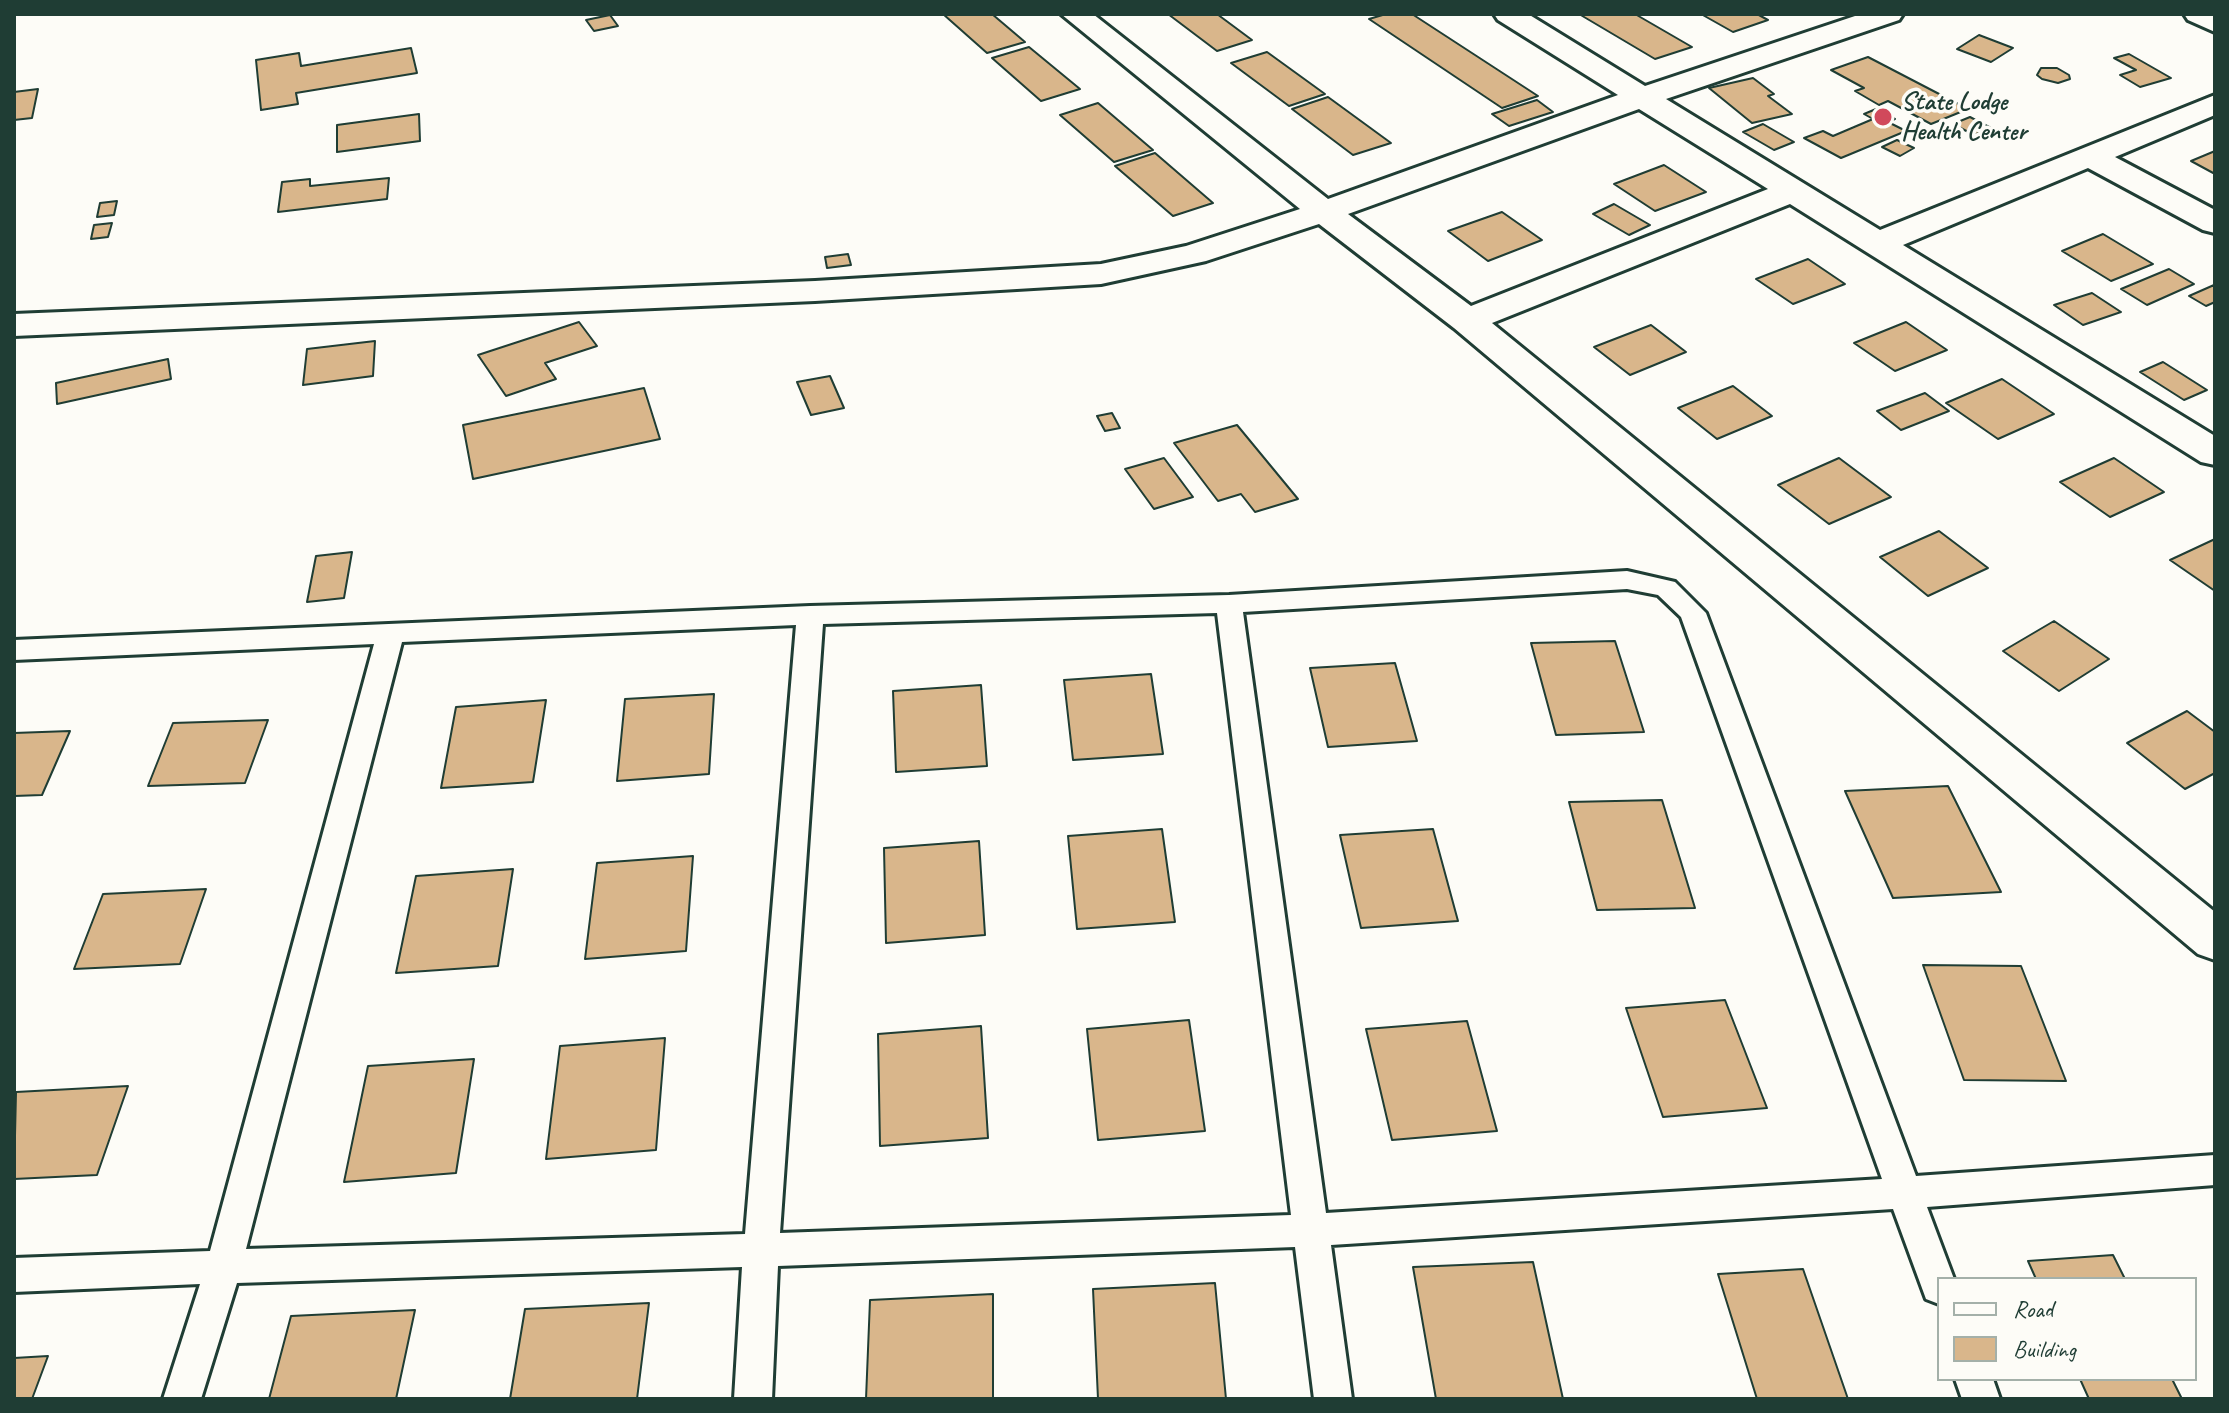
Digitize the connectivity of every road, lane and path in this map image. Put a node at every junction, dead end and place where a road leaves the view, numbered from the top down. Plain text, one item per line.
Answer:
1 (1075, 14) edge
2 (1508, 14) edge
3 (1889, 14) edge
4 (2198, 14) edge
5 (1844, 20) edge
6 (2215, 23) edge
7 (1642, 97) junction
8 (2215, 104) edge
9 (2090, 156) junction
10 (1793, 191) junction
11 (1324, 212) junction
12 (2215, 223) edge
13 (1878, 243) junction
14 (1467, 320) junction
15 (14, 325) edge
16 (2215, 453) edge
17 (1229, 604) junction
18 (810, 615) junction
19 (390, 635) junction
20 (14, 650) edge
21 (2215, 940) edge
22 (2215, 1170) edge
23 (1903, 1192) junction
24 (1311, 1230) junction
25 (761, 1252) junction
26 (224, 1266) junction
27 (14, 1275) edge
28 (1937, 1282) edge
29 (182, 1399) edge
30 (753, 1399) edge
31 (1333, 1399) edge

1 - 11 street
2 - 7 street
3 - 5 street
4 - 6 street
5 - 7 street
7 - 10 street
7 - 11 street
8 - 9 street
9 - 12 street
9 - 13 street
10 - 13 street
10 - 14 street
11 - 14 street
11 - 15 street
13 - 16 street
14 - 21 street
17 - 18 lane
17 - 23 lane
17 - 24 lane
18 - 19 lane
18 - 25 lane
19 - 20 lane
19 - 26 lane
22 - 23 lane
23 - 24 lane
23 - 28 lane
24 - 25 lane
24 - 31 lane
25 - 26 lane
25 - 30 lane
26 - 27 lane
26 - 29 lane

